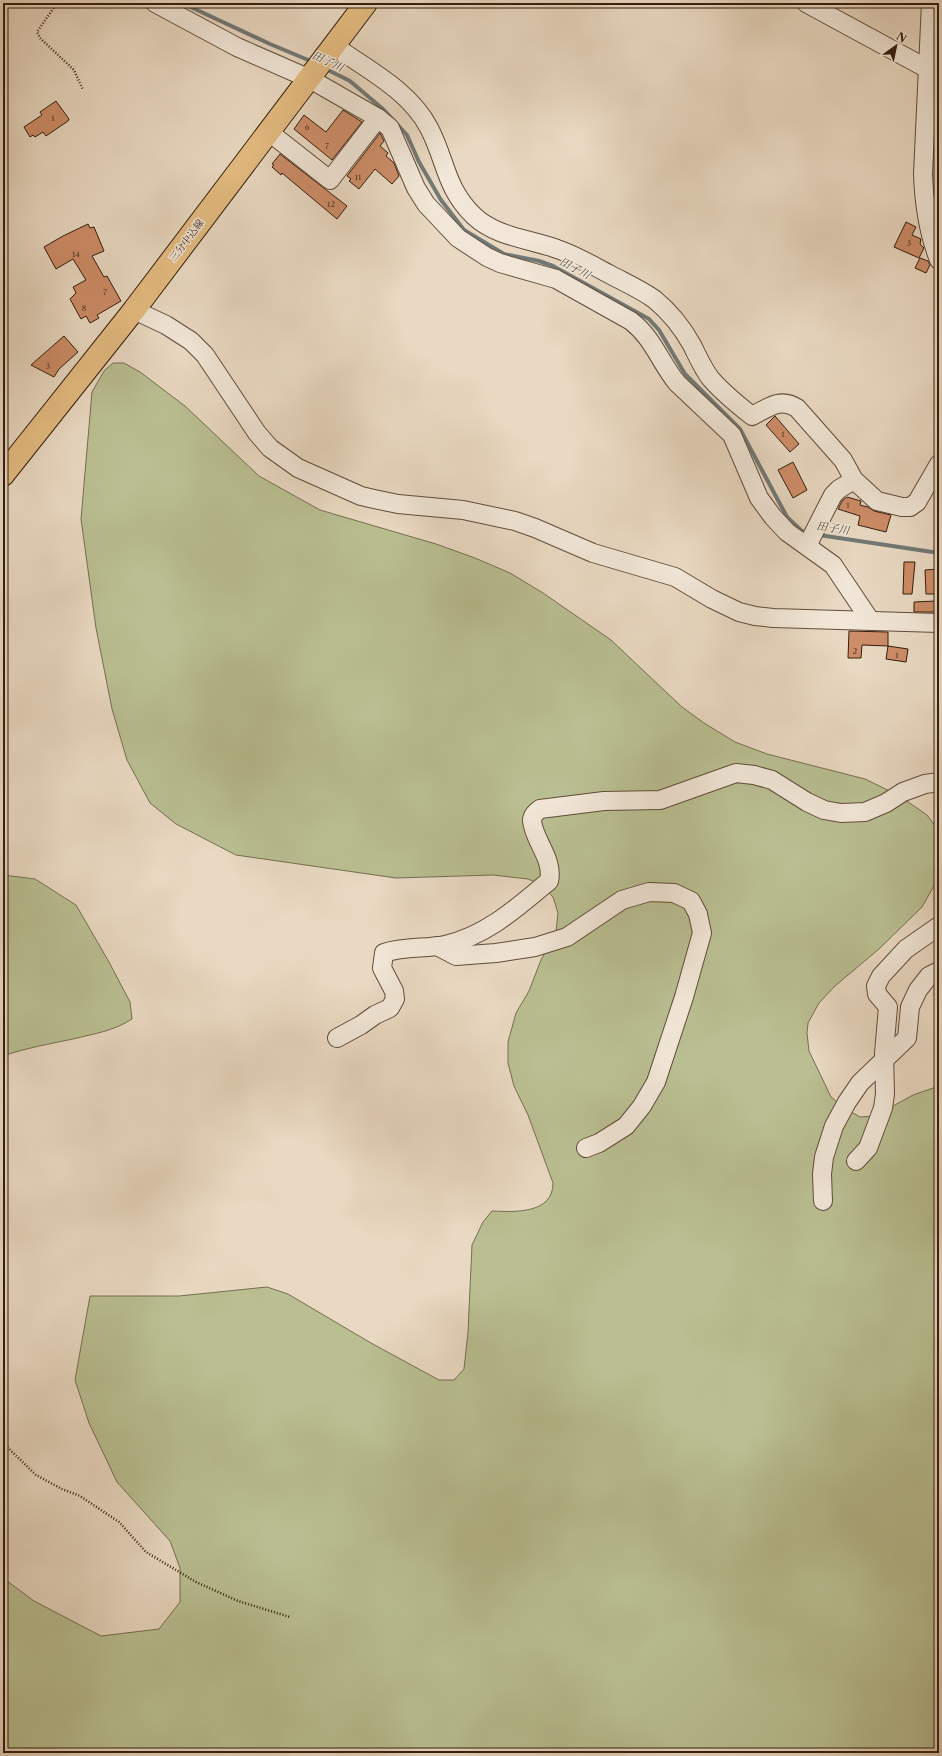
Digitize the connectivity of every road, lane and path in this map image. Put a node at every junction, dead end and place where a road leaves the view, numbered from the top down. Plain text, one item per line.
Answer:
1 (57, 3) edge
2 (155, 3) edge
3 (366, 3) edge
4 (806, 3) edge
5 (931, 3) edge
6 (321, 64) junction
7 (933, 72) edge
8 (83, 90) dead end
9 (378, 118) junction
10 (269, 132) junction
11 (939, 260) edge
12 (134, 310) junction
13 (939, 464) edge
14 (3, 474) edge
15 (854, 480) junction
16 (808, 544) junction
17 (870, 620) junction
18 (939, 623) edge
19 (934, 786) edge
20 (939, 926) edge
21 (436, 946) junction
22 (939, 971) edge
23 (337, 1038) dead end
24 (884, 1060) junction
25 (586, 1148) dead end
26 (856, 1161) dead end
27 (822, 1201) dead end
28 (3, 1443) edge
29 (290, 1617) dead end

1 - 8 path
2 - 6 street
3 - 6 main road, 三分中込線
4 - 7 street
5 - 7 street
6 - 9 street
6 - 10 main road, 三分中込線
6 - 15 street
7 - 11 street
9 - 10 street
9 - 16 street
10 - 12 main road, 三分中込線
12 - 14 main road, 三分中込線
12 - 17 street
13 - 15 street
15 - 16 street
16 - 17 street
17 - 18 street
19 - 21 street
20 - 24 street
21 - 23 street
21 - 25 street
22 - 24 street
24 - 26 street
24 - 27 street
28 - 29 path

